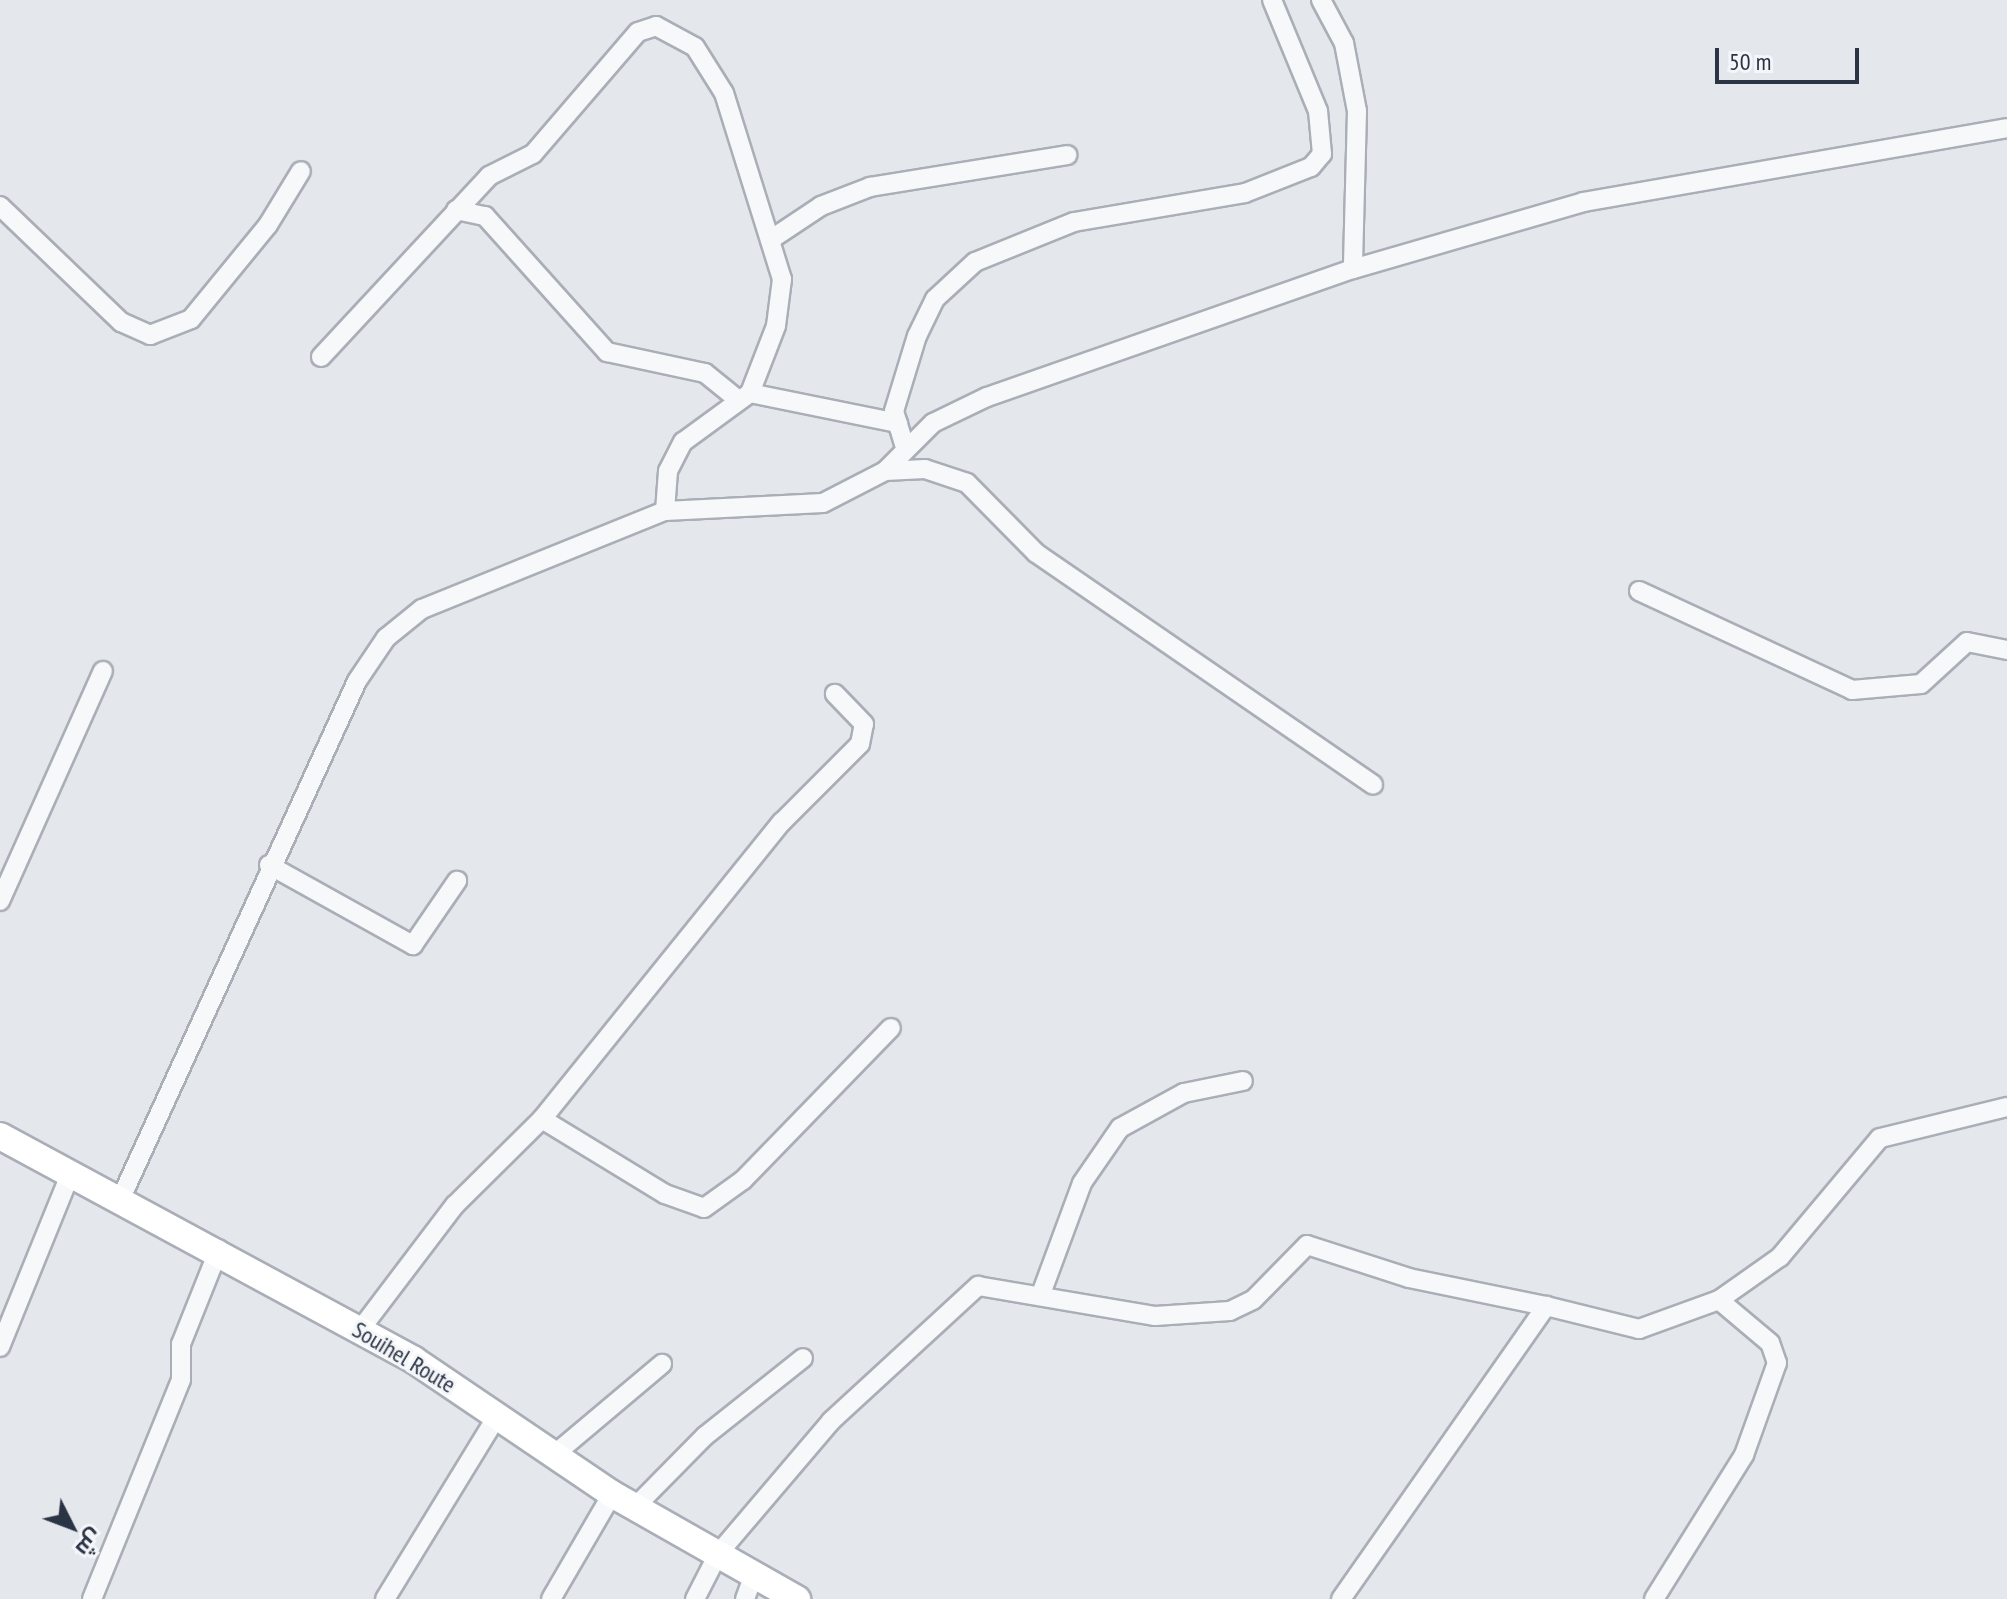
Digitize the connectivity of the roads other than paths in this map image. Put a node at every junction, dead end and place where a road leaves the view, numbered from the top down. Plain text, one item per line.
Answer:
1 (1272, 0) edge
2 (1321, 0) edge
3 (2007, 128) edge
4 (1067, 155) dead end
5 (301, 171) dead end
6 (0, 206) edge
7 (456, 210) junction
8 (770, 240) junction
9 (1353, 269) junction
10 (321, 357) dead end
11 (744, 396) junction
12 (898, 423) junction
13 (904, 444) junction
14 (885, 471) junction
15 (665, 511) junction
16 (1639, 591) dead end
17 (2007, 650) edge
18 (103, 671) dead end
19 (835, 694) dead end
20 (1373, 785) dead end
21 (269, 865) junction
22 (457, 881) dead end
23 (0, 901) edge
24 (891, 1028) dead end
25 (1243, 1081) dead end
26 (2007, 1107) edge
27 (542, 1119) junction
28 (0, 1136) edge
29 (71, 1172) junction
30 (121, 1198) junction
31 (219, 1249) junction
32 (1041, 1294) junction
33 (1719, 1300) junction
34 (1546, 1306) junction
35 (360, 1330) junction
36 (0, 1347) edge
37 (803, 1358) dead end
38 (662, 1364) dead end
39 (497, 1416) junction
40 (555, 1454) junction
41 (612, 1494) junction
42 (635, 1507) junction
43 (718, 1554) junction
44 (749, 1587) edge
45 (92, 1599) edge
46 (385, 1599) edge
47 (551, 1599) edge
48 (695, 1599) edge
49 (797, 1599) edge
50 (1341, 1599) edge
51 (1654, 1599) edge

1 - 12 street
2 - 9 street
3 - 9 street
4 - 8 street
5 - 6 street
7 - 8 street
7 - 10 street
7 - 11 street
8 - 11 street
9 - 13 street
11 - 12 street
11 - 15 street
12 - 13 street
13 - 14 street
14 - 15 street
14 - 20 street
15 - 21 street
16 - 17 street
18 - 23 street
19 - 27 street
21 - 22 street
21 - 30 street
24 - 27 street
25 - 32 street
26 - 33 street
27 - 35 street
28 - 29 main road, Souihel Route
29 - 30 main road, Souihel Route
29 - 36 street
30 - 31 main road, Souihel Route
31 - 35 main road, Souihel Route
31 - 45 street
32 - 34 street
32 - 43 street
33 - 34 street
33 - 51 street
34 - 50 street
35 - 39 main road, Souihel Route
37 - 42 street
38 - 40 street
39 - 40 main road, Souihel Route
39 - 46 street
40 - 41 main road, Souihel Route
41 - 42 main road, Souihel Route
41 - 47 street
42 - 43 main road, Souihel Route
43 - 44 main road, Souihel Route
43 - 48 street
44 - 49 main road, Souihel Route

